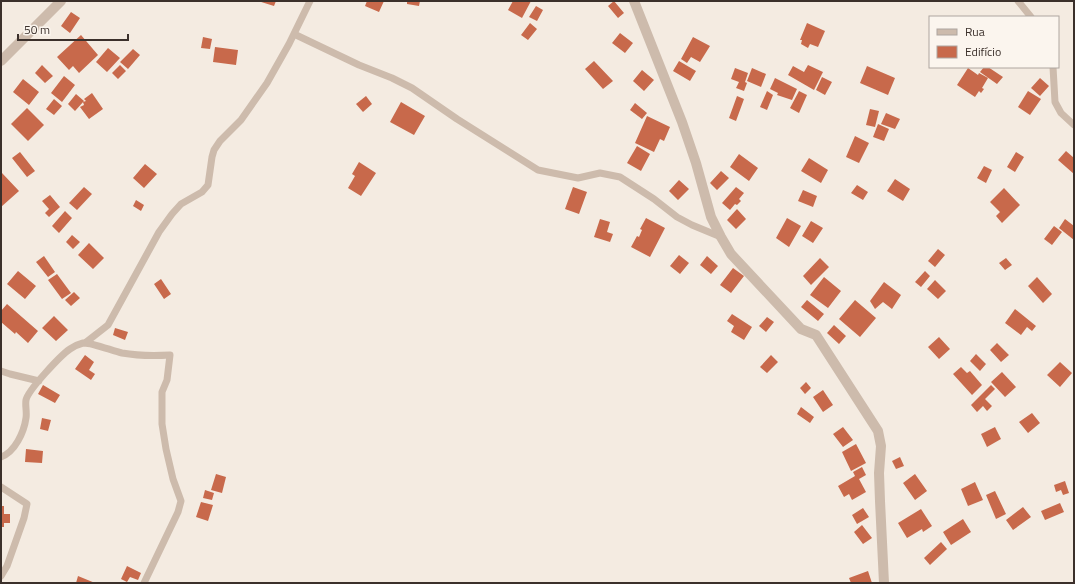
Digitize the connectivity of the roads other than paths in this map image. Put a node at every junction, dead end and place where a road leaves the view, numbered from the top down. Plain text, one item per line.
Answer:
1 (61, 1) edge
2 (310, 1) edge
3 (634, 1) edge
4 (1018, 1) edge
5 (1030, 16) edge
6 (294, 34) junction
7 (1, 61) edge
8 (1053, 68) edge
9 (1074, 125) edge
10 (722, 237) junction
11 (85, 343) junction
12 (1, 371) edge
13 (39, 381) junction
14 (1, 457) edge
15 (1, 487) edge
16 (1, 576) edge
17 (144, 583) edge
18 (884, 583) edge

1 - 7 street
2 - 6 lane
3 - 10 street
4 - 5 lane
6 - 10 lane
6 - 11 lane
8 - 9 lane
10 - 18 street
11 - 13 lane
11 - 17 lane
12 - 13 lane
13 - 14 lane
15 - 16 lane

